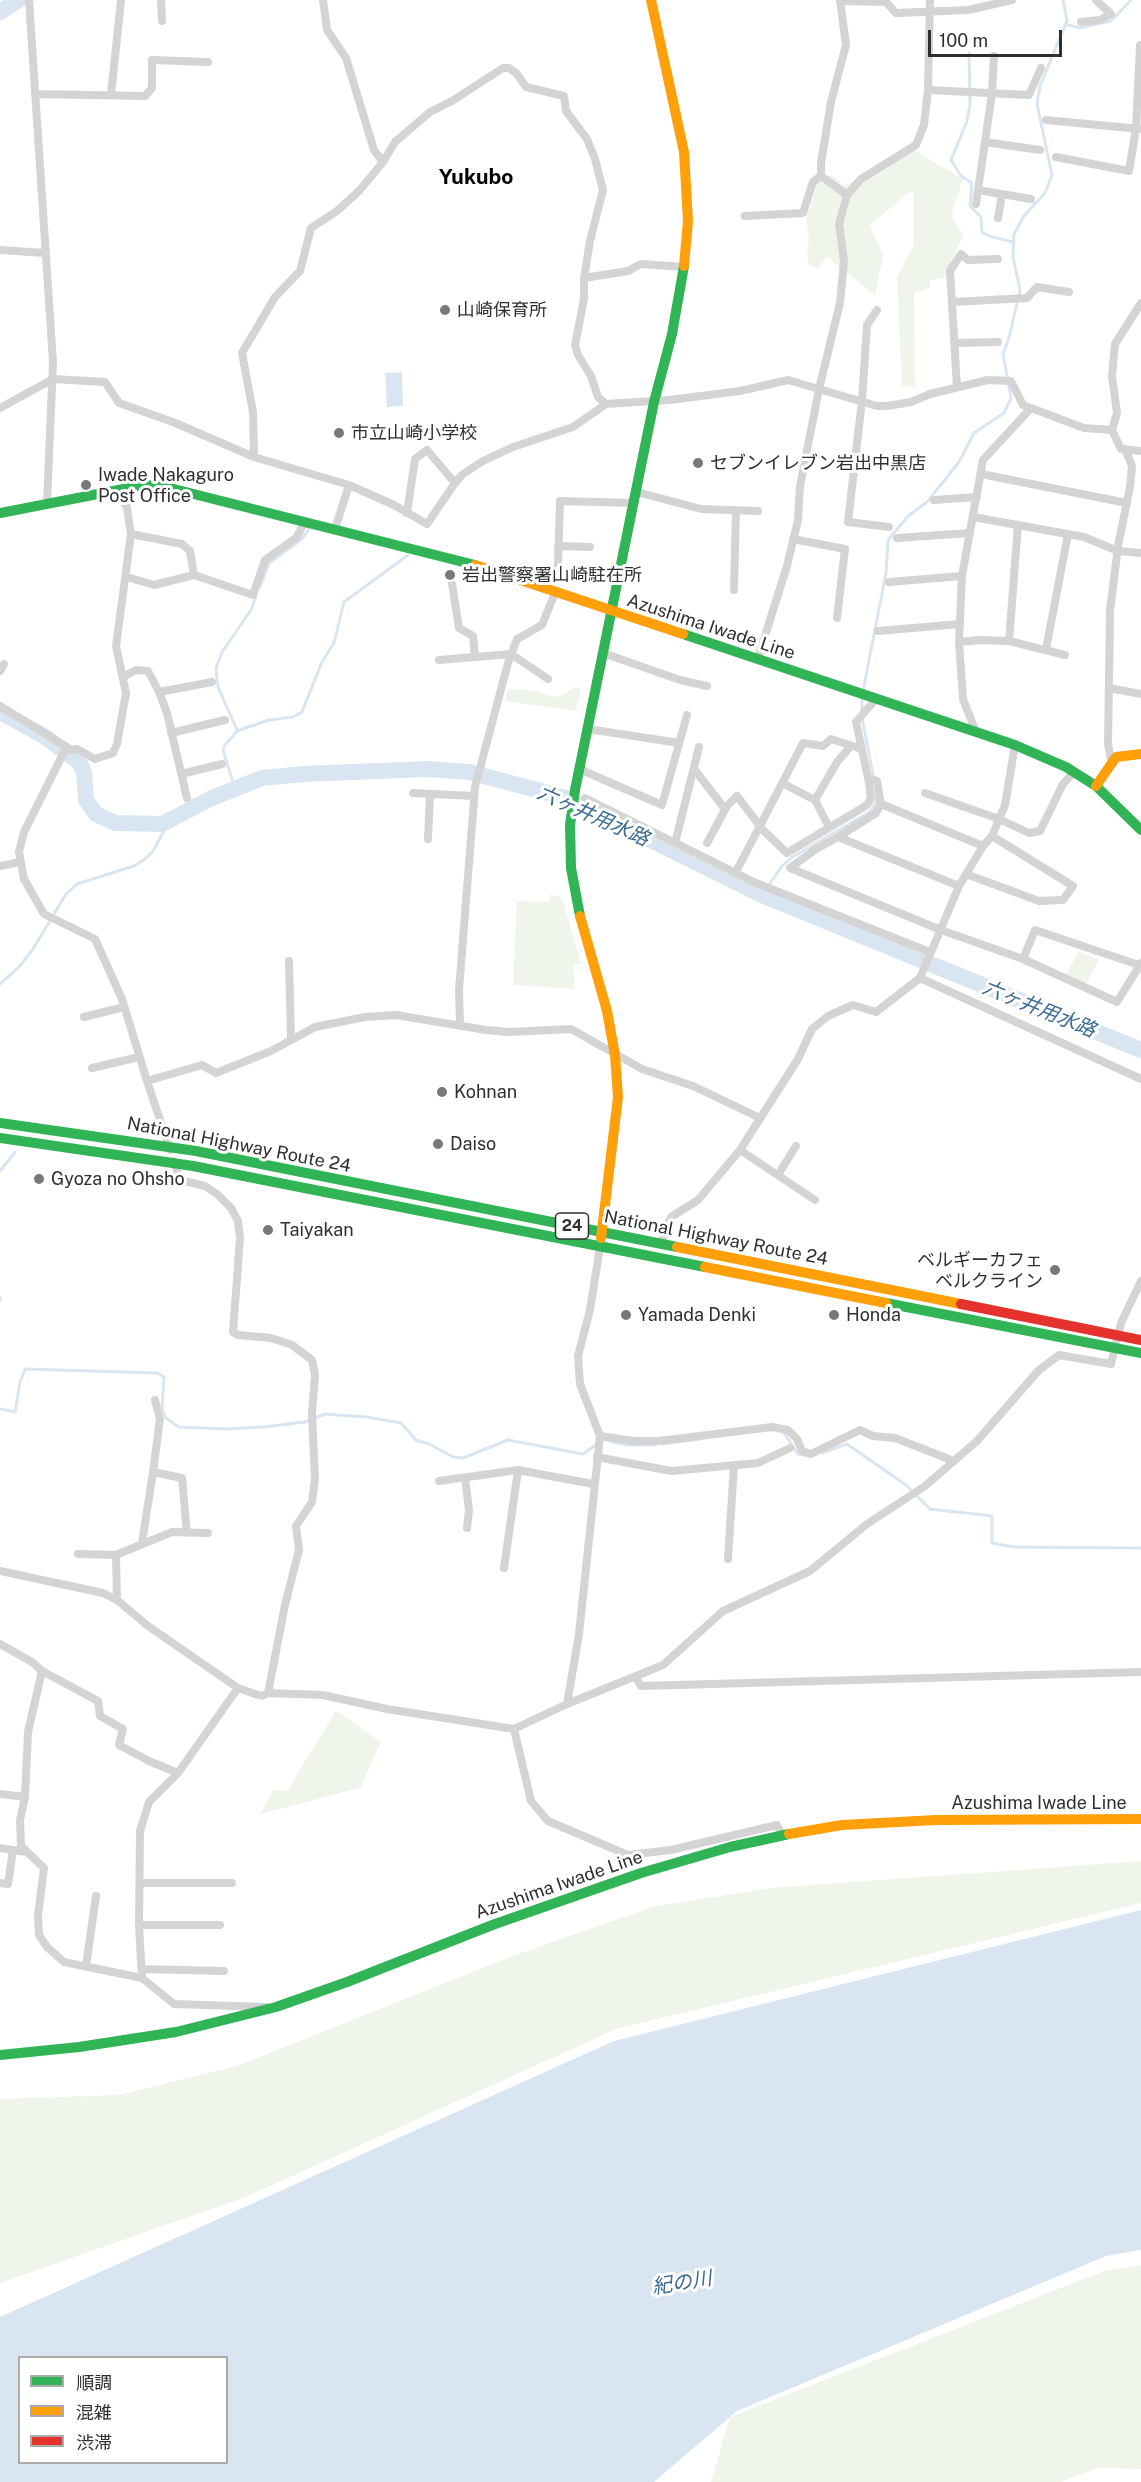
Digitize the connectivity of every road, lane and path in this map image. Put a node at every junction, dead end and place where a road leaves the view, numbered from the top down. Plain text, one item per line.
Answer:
1 (121, 0) edge
2 (161, 0) edge
3 (322, 0) edge
4 (651, 0) edge
5 (930, 0) edge
6 (1012, 0) edge
7 (1096, 0) edge
8 (840, 1) edge
9 (30, 4) edge
10 (928, 11) junction
11 (162, 21) dead end
12 (1081, 22) dead end
13 (1140, 45) edge
14 (994, 56) dead end
15 (208, 62) dead end
16 (1041, 68) dead end
17 (928, 90) junction
18 (992, 93) junction
19 (35, 94) junction
20 (111, 95) junction
21 (1046, 120) dead end
22 (1139, 129) edge
23 (985, 142) junction
24 (1040, 150) dead end
25 (1056, 157) dead end
26 (382, 162) junction
27 (821, 176) junction
28 (978, 190) junction
29 (1002, 194) junction
30 (847, 195) junction
31 (1031, 199) dead end
32 (976, 204) dead end
33 (745, 216) dead end
34 (998, 218) dead end
35 (0, 249) edge
36 (45, 254) junction
37 (998, 259) dead end
38 (684, 267) junction
39 (584, 278) junction
40 (1069, 292) dead end
41 (952, 302) junction
42 (1141, 303) edge
43 (877, 310) dead end
44 (998, 342) dead end
45 (955, 343) junction
46 (53, 379) junction
47 (957, 387) junction
48 (819, 389) junction
49 (862, 400) junction
50 (654, 402) junction
51 (606, 404) junction
52 (0, 408) edge
53 (1031, 408) junction
54 (1112, 430) junction
55 (1125, 449) junction
56 (1141, 451) edge
57 (254, 457) junction
58 (981, 474) junction
59 (455, 483) junction
60 (349, 485) junction
61 (118, 489) junction
62 (977, 496) junction
63 (636, 498) junction
64 (934, 500) dead end
65 (47, 503) junction
66 (1127, 503) junction
67 (736, 510) junction
68 (758, 511) dead end
69 (0, 513) edge
70 (407, 513) junction
71 (973, 517) junction
72 (305, 522) junction
73 (1018, 525) junction
74 (889, 527) dead end
75 (335, 529) junction
76 (970, 533) junction
77 (131, 534) junction
78 (1068, 534) junction
79 (897, 538) dead end
80 (793, 539) junction
81 (558, 546) junction
82 (590, 547) dead end
83 (1118, 551) junction
84 (1141, 553) edge
85 (558, 567) dead end
86 (194, 575) junction
87 (962, 576) junction
88 (127, 577) junction
89 (890, 582) dead end
90 (453, 584) dead end
91 (734, 590) dead end
92 (555, 593) junction
93 (612, 612) junction
94 (837, 618) dead end
95 (960, 624) junction
96 (878, 631) dead end
97 (1009, 641) junction
98 (959, 642) junction
99 (1046, 649) junction
100 (603, 653) junction
101 (511, 654) junction
102 (1065, 655) dead end
103 (475, 657) junction
104 (758, 658) junction
105 (439, 660) dead end
106 (123, 677) junction
107 (548, 679) dead end
108 (212, 682) dead end
109 (707, 686) dead end
110 (1109, 687) junction
111 (159, 692) junction
112 (1141, 694) edge
113 (876, 699) junction
114 (0, 706) edge
115 (687, 715) dead end
116 (225, 720) dead end
117 (588, 729) junction
118 (171, 732) junction
119 (976, 732) junction
120 (679, 743) junction
121 (1015, 745) junction
122 (851, 746) junction
123 (699, 747) dead end
124 (70, 749) junction
125 (862, 749) junction
126 (1141, 754) edge
127 (1141, 761) edge
128 (222, 764) dead end
129 (1112, 764) junction
130 (579, 769) junction
131 (694, 769) junction
132 (1074, 771) junction
133 (181, 774) junction
134 (868, 778) junction
135 (782, 783) junction
136 (1096, 786) junction
137 (413, 793) dead end
138 (925, 793) dead end
139 (430, 794) junction
140 (474, 796) junction
141 (187, 798) dead end
142 (585, 798) dead end
143 (815, 800) junction
144 (881, 804) junction
145 (725, 809) junction
146 (999, 819) junction
147 (759, 825) junction
148 (830, 827) junction
149 (1141, 830) edge
150 (992, 836) junction
151 (838, 837) junction
152 (428, 839) dead end
153 (675, 843) junction
154 (707, 843) dead end
155 (983, 846) junction
156 (20, 862) junction
157 (0, 866) edge
158 (738, 868) dead end
159 (966, 874) junction
160 (959, 886) junction
161 (941, 930) junction
162 (929, 954) junction
163 (1023, 959) junction
164 (290, 961) dead end
165 (1140, 964) edge
166 (920, 976) junction
167 (124, 1007) junction
168 (84, 1017) dead end
169 (460, 1025) junction
170 (291, 1038) junction
171 (615, 1055) junction
172 (139, 1057) junction
173 (92, 1068) dead end
174 (1141, 1080) edge
175 (147, 1081) junction
176 (760, 1118) junction
177 (0, 1123) edge
178 (0, 1138) edge
179 (796, 1146) dead end
180 (170, 1147) junction
181 (740, 1150) junction
182 (175, 1163) junction
183 (778, 1175) junction
184 (815, 1200) dead end
185 (602, 1233) junction
186 (662, 1245) junction
187 (600, 1247) junction
188 (1141, 1281) edge
189 (1118, 1335) junction
190 (1141, 1340) edge
191 (1114, 1348) junction
192 (1141, 1353) edge
193 (155, 1400) dead end
194 (600, 1436) junction
195 (790, 1449) dead end
196 (597, 1457) junction
197 (954, 1461) junction
198 (735, 1465) junction
199 (518, 1470) junction
200 (153, 1472) junction
201 (465, 1478) junction
202 (439, 1481) dead end
203 (593, 1484) junction
204 (467, 1528) dead end
205 (187, 1533) junction
206 (208, 1533) dead end
207 (142, 1543) junction
208 (78, 1554) dead end
209 (116, 1555) junction
210 (728, 1559) dead end
211 (504, 1568) dead end
212 (0, 1571) edge
213 (117, 1600) junction
214 (0, 1644) edge
215 (42, 1671) junction
216 (1141, 1672) edge
217 (636, 1678) junction
218 (238, 1688) junction
219 (268, 1693) junction
220 (567, 1704) junction
221 (514, 1729) junction
222 (178, 1773) junction
223 (0, 1794) edge
224 (25, 1797) junction
225 (1141, 1819) edge
226 (782, 1835) junction
227 (0, 1848) edge
228 (13, 1850) junction
229 (27, 1852) junction
230 (0, 1883) edge
231 (140, 1883) junction
232 (232, 1883) dead end
233 (96, 1896) dead end
234 (139, 1925) junction
235 (220, 1925) dead end
236 (86, 1966) junction
237 (224, 1971) dead end
238 (142, 1974) junction
239 (276, 2007) junction
240 (0, 2055) edge

1 - 20 street
2 - 11 street
3 - 26 street
4 - 38 main road
5 - 10 street
6 - 10 street
7 - 12 street
8 - 10 street
8 - 27 street
9 - 19 street
10 - 17 street
13 - 22 street
14 - 18 street
15 - 20 street
16 - 18 street
17 - 18 street
17 - 30 street
18 - 23 street
19 - 20 street
19 - 36 street
21 - 22 street
22 - 25 street
23 - 24 street
23 - 28 street
26 - 39 street
26 - 57 street
27 - 30 street
27 - 33 street
28 - 29 street
28 - 32 street
29 - 31 street
29 - 34 street
30 - 48 street
35 - 36 street
36 - 46 street
37 - 41 street
38 - 39 street
38 - 50 main road
39 - 51 street
40 - 41 street
41 - 45 street
42 - 54 street
43 - 49 street
44 - 45 street
45 - 47 street
46 - 52 street
46 - 57 street
46 - 65 street
47 - 49 street
47 - 53 street
48 - 49 street
48 - 50 street
48 - 80 street
49 - 74 street
50 - 51 street
50 - 63 main road
51 - 59 street
53 - 54 street
53 - 58 street
54 - 55 street
55 - 56 street
55 - 66 street
57 - 60 street
58 - 62 street
58 - 66 street
59 - 70 street
59 - 70 street
60 - 70 street
60 - 75 street
61 - 65 main road, Azushima Iwade Line
61 - 72 main road, Azushima Iwade Line
61 - 77 street
62 - 64 street
62 - 71 street
63 - 67 street
63 - 81 street
63 - 93 main road
65 - 69 main road, Azushima Iwade Line
66 - 83 street
67 - 68 street
67 - 91 street
71 - 73 street
71 - 76 street
72 - 75 main road, Azushima Iwade Line
72 - 86 street
73 - 78 street
73 - 97 street
75 - 92 main road, Azushima Iwade Line
76 - 79 street
76 - 87 street
77 - 86 street
77 - 88 street
78 - 83 street
78 - 99 street
80 - 94 street
80 - 104 street
81 - 82 street
81 - 85 street
83 - 84 street
83 - 110 street
86 - 88 street
87 - 89 street
87 - 95 street
88 - 106 street
90 - 103 street
92 - 93 main road, Azushima Iwade Line
92 - 101 street
93 - 100 main road
93 - 104 main road, Azushima Iwade Line
95 - 96 street
95 - 98 street
97 - 98 street
97 - 99 street
98 - 119 street
99 - 102 street
100 - 109 street
100 - 117 main road
101 - 103 street
101 - 107 street
101 - 140 street
103 - 105 street
104 - 113 main road, Azushima Iwade Line
106 - 111 street
106 - 124 street
108 - 111 street
110 - 112 street
110 - 129 street
111 - 118 street
113 - 119 main road, Azushima Iwade Line
113 - 125 street
114 - 124 street
115 - 120 street
116 - 118 street
117 - 120 street
117 - 130 main road
118 - 133 street
119 - 121 main road, Azushima Iwade Line
120 - 130 street
121 - 132 main road, Azushima Iwade Line
121 - 146 street
122 - 125 street
122 - 135 street
122 - 143 street
123 - 131 street
124 - 156 street
125 - 134 street
126 - 129 main road
127 - 129 main road
128 - 133 street
129 - 136 main road
130 - 171 main road
131 - 145 street
131 - 153 street
132 - 136 main road, Azushima Iwade Line
132 - 146 street
133 - 141 street
134 - 144 street
134 - 148 street
135 - 143 street
135 - 147 street
136 - 149 main road, Azushima Iwade Line
137 - 139 street
138 - 146 street
139 - 140 street
139 - 152 street
140 - 169 street
142 - 153 street
143 - 148 street
144 - 151 street
144 - 155 street
145 - 147 street
145 - 154 street
146 - 150 street
147 - 148 street
147 - 158 street
150 - 155 street
150 - 159 street
151 - 160 street
151 - 161 street
153 - 162 street
155 - 159 street
156 - 157 street
156 - 167 street
159 - 160 street
160 - 161 street
161 - 162 street
161 - 163 street
162 - 166 street
163 - 165 street
163 - 165 street
164 - 170 street
166 - 174 street
166 - 176 street
167 - 168 street
167 - 172 street
169 - 170 street
169 - 171 street
170 - 175 street
171 - 176 street
171 - 185 main road
172 - 173 street
172 - 175 street
175 - 180 street
176 - 181 street
177 - 180 main road, National Highway Route 24 / 24
178 - 182 main road, National Highway Route 24 / 24
179 - 183 street
180 - 182 street
180 - 185 main road, National Highway Route 24 / 24
181 - 183 street
181 - 186 street
182 - 187 main road, National Highway Route 24 / 24
182 - 219 street
183 - 184 street
185 - 186 main road, National Highway Route 24 / 24
185 - 187 main road
186 - 189 main road, National Highway Route 24 / 24
187 - 191 main road, National Highway Route 24 / 24
187 - 194 street
188 - 189 street
189 - 190 main road, National Highway Route 24 / 24
189 - 191 street
191 - 192 main road, National Highway Route 24 / 24
191 - 197 street
193 - 200 street
194 - 196 street
194 - 197 street
195 - 198 street
196 - 198 street
196 - 203 street
197 - 217 street
198 - 210 street
199 - 201 street
199 - 203 street
199 - 211 street
200 - 205 street
200 - 207 street
201 - 202 street
201 - 204 street
203 - 220 street
205 - 206 street
205 - 207 street
207 - 209 street
208 - 209 street
209 - 213 street
212 - 213 street
213 - 218 street
214 - 215 street
215 - 222 street
215 - 224 street
216 - 217 street
217 - 220 street
218 - 219 street
218 - 222 street
219 - 221 street
220 - 221 street
221 - 226 street
222 - 231 street
223 - 224 street
224 - 229 street
225 - 226 main road, Azushima Iwade Line
226 - 239 main road, Azushima Iwade Line
227 - 228 street
228 - 229 street
228 - 230 street
229 - 236 street
231 - 232 street
231 - 234 street
233 - 236 street
234 - 235 street
234 - 238 street
236 - 238 street
237 - 238 street
238 - 239 street
239 - 240 main road, Azushima Iwade Line

